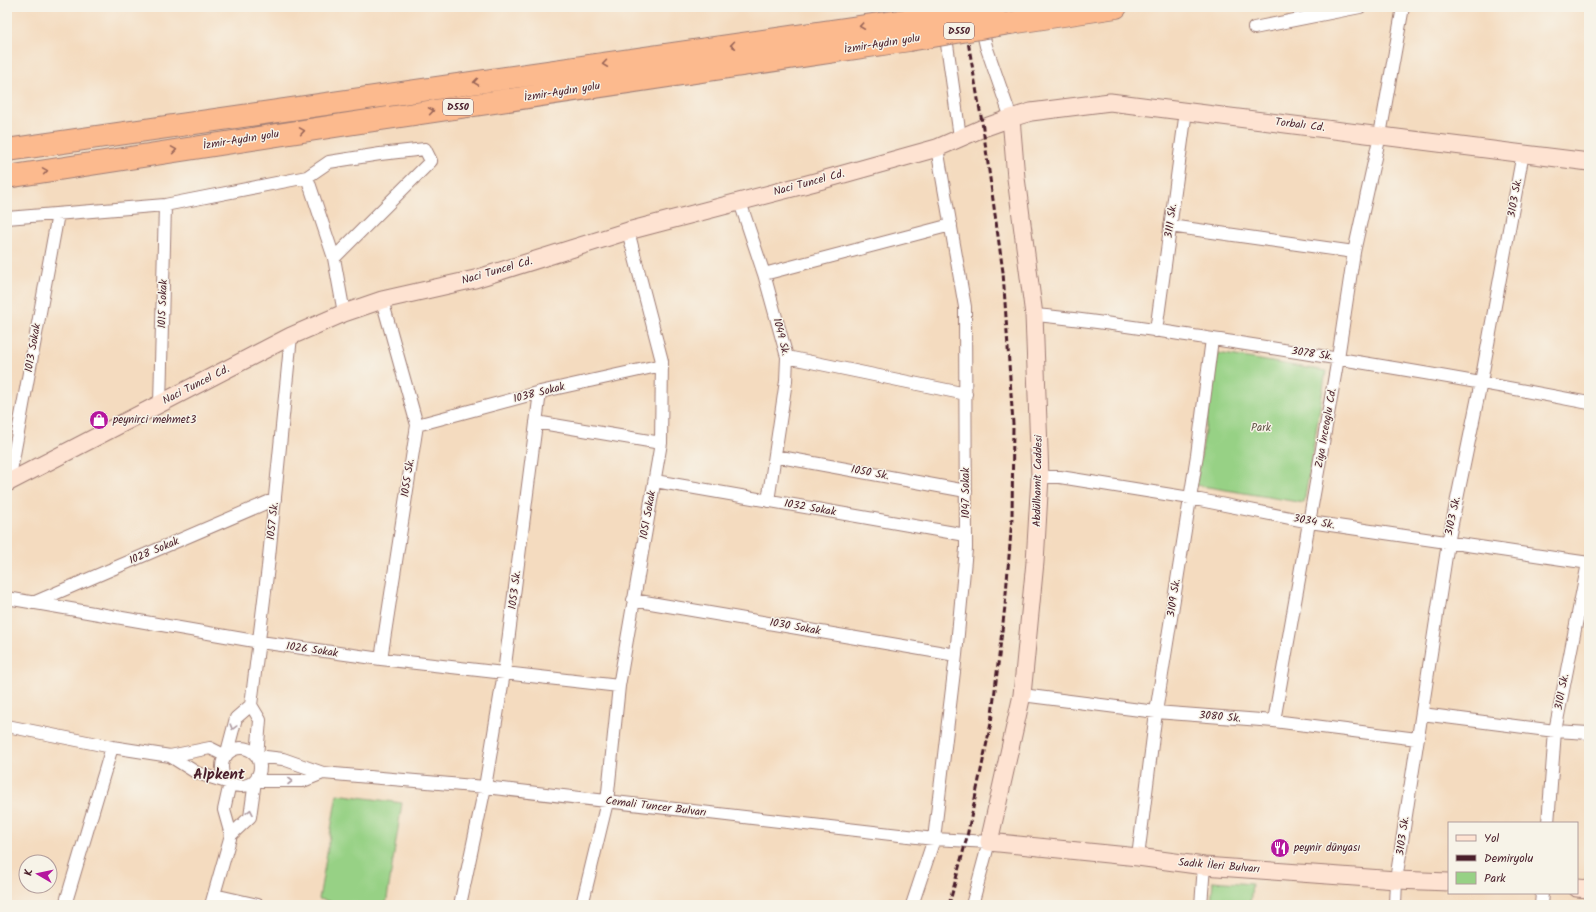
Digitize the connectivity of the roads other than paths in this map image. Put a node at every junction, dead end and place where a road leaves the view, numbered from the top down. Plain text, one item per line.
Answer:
1 (941, 7) edge
2 (977, 7) edge
3 (995, 7) edge
4 (1116, 7) edge
5 (1360, 7) edge
6 (1403, 7) edge
7 (1254, 28) dead end
8 (905, 30) junction
9 (1186, 111) junction
10 (1011, 118) junction
11 (1380, 135) junction
12 (960, 137) junction
13 (937, 148) junction
14 (7, 150) edge
15 (1523, 153) junction
16 (1589, 162) edge
17 (7, 177) edge
18 (307, 177) junction
19 (740, 202) junction
20 (166, 205) junction
21 (58, 214) junction
22 (7, 218) edge
23 (951, 225) junction
24 (1170, 226) junction
25 (628, 231) junction
26 (1354, 252) junction
27 (334, 258) junction
28 (764, 274) junction
29 (382, 300) junction
30 (344, 313) junction
31 (1034, 315) junction
32 (1156, 331) junction
33 (292, 336) junction
34 (1212, 339) junction
35 (787, 357) junction
36 (1338, 358) junction
37 (662, 365) junction
38 (1481, 382) junction
39 (540, 392) junction
40 (966, 394) junction
41 (1589, 403) edge
42 (160, 404) junction
43 (536, 422) junction
44 (417, 425) junction
45 (661, 443) junction
46 (775, 456) junction
47 (1040, 477) junction
48 (655, 481) junction
49 (8, 482) edge
50 (966, 491) junction
51 (1190, 498) junction
52 (275, 499) junction
53 (768, 501) junction
54 (1310, 522) junction
55 (966, 535) junction
56 (1448, 543) junction
57 (1588, 563) edge
58 (7, 598) edge
59 (633, 600) junction
60 (33, 602) junction
61 (260, 642) junction
62 (956, 655) junction
63 (381, 659) junction
64 (504, 673) junction
65 (619, 686) junction
66 (1022, 695) junction
67 (251, 705) junction
68 (1156, 712) junction
69 (1422, 714) junction
70 (1274, 721) junction
71 (7, 726) edge
72 (1555, 731) junction
73 (1589, 733) edge
74 (1417, 739) junction
75 (112, 747) junction
76 (170, 756) junction
77 (226, 756) junction
78 (257, 756) junction
79 (323, 772) junction
80 (255, 781) junction
81 (230, 783) junction
82 (485, 788) junction
83 (607, 802) junction
84 (1548, 822) edge
85 (231, 835) junction
86 (934, 839) junction
87 (989, 842) junction
88 (1138, 857) junction
89 (1204, 866) junction
90 (1396, 880) junction
91 (1448, 882) edge
92 (1578, 888) edge
93 (1589, 889) edge
94 (1542, 894) edge
95 (213, 900) edge
96 (65, 905) edge
97 (258, 905) edge
98 (460, 905) edge
99 (582, 905) edge
100 (912, 905) edge
101 (972, 905) edge
102 (1201, 905) edge
103 (1396, 905) edge
104 (1541, 905) edge

1 - 12 street
2 - 10 street
3 - 8 highway, İzmir-Aydın yolu / D550, bridge
4 - 8 highway, İzmir-Aydın yolu / D550, bridge
5 - 7 street
6 - 11 street, Ziya İnceoglu Cd.
8 -> 14 highway, İzmir-Aydın yolu / D550
17 -> 8 highway, İzmir-Aydın yolu / D550
9 - 10 main road, Torbalı Cd.
9 - 11 main road, Torbalı Cd.
9 - 24 street, 3111 Sk.
10 - 12 main road, Naci Tuncel Cd.
10 - 31 main road, Abdülhamit Caddesi
11 - 15 main road, Torbalı Cd.
11 - 26 street, Ziya İnceoglu Cd.
12 - 13 main road, Naci Tuncel Cd.
13 - 19 main road, Naci Tuncel Cd.
13 - 23 street, 1047 Sokak
15 - 16 main road, Torbalı Cd.
15 - 38 street, 3103 Sk.
18 - 20 street
18 - 27 street
18 - 27 street
19 - 25 main road, Naci Tuncel Cd.
19 - 28 street, 1049 Sk.
20 - 21 street
20 - 42 street, 1015 Sokak
21 - 22 street
21 - 49 street, 1013 Sokak
23 - 28 street
23 - 40 street, 1047 Sokak
24 - 26 street
24 - 32 street, 3111 Sk.
25 - 29 main road, Naci Tuncel Cd.
25 - 37 street, 1051 Sokak
26 - 36 street, Ziya İnceoglu Cd.
27 - 30 street
28 - 35 street, 1049 Sk.
29 - 30 main road, Naci Tuncel Cd.
29 - 44 street, 1055 Sk.
30 - 33 main road, Naci Tuncel Cd.
31 - 32 street, 3078 Sk.
31 - 47 main road, Abdülhamit Caddesi
32 - 34 street, 3078 Sk.
33 - 42 main road, Naci Tuncel Cd.
33 - 52 street, 1057 Sk.
34 - 36 street, 3078 Sk.
34 - 51 street, 3109 Sk.
35 - 40 street
35 - 46 street, 1049 Sk.
36 - 38 street, 3078 Sk.
36 - 54 street, Ziya İnceoglu Cd.
37 - 39 street, 1038 Sokak
37 - 45 street, 1051 Sokak
38 - 41 street, 3078 Sk.
38 - 56 street, 3103 Sk.
39 - 43 street, 1053 Sk.
39 - 44 street, 1038 Sokak
40 - 50 street, 1047 Sokak
42 - 49 main road, Naci Tuncel Cd.
43 - 45 street
43 - 64 street, 1053 Sk.
44 - 63 street, 1055 Sk.
45 - 48 street, 1051 Sokak
46 - 50 street, 1050 Sk.
46 - 53 street, 1049 Sk.
47 - 51 street, 3034 Sk.
47 - 66 main road, Abdülhamit Caddesi
48 - 53 street, 1032 Sokak
48 - 59 street, 1051 Sokak
50 - 55 street, 1047 Sokak
51 - 54 street, 3034 Sk.
51 - 68 street, 3109 Sk.
52 - 60 street, 1028 Sokak
52 - 61 street, 1057 Sk.
53 - 55 street, 1032 Sokak
54 - 56 street, 3034 Sk.
54 - 70 street, Ziya İnceoglu Cd.
55 - 62 street, 1047 Sokak
56 - 57 street, 3034 Sk.
56 - 69 street, 3103 Sk.
57 - 72 street, 3101 Sk.
58 - 60 street, 1026 Sokak
59 - 62 street, 1030 Sokak
59 - 65 street, 1051 Sokak
60 - 61 street, 1026 Sokak
61 - 63 street, 1026 Sokak
61 - 67 street, 1057 Sk.
62 - 86 street, 1047 Sokak
63 - 64 street, 1026 Sokak
64 - 65 street, 1026 Sokak
64 - 82 street, 1053 Sk.
65 - 83 street, 1051 Sokak
66 - 68 street, 3080 Sk.
66 - 87 main road, Abdülhamit Caddesi
67 -> 77 street
67 - 78 street
68 - 70 street, 3080 Sk.
68 - 88 street, 3109 Sk.
69 - 72 street
69 - 74 street, 3103 Sk.
70 - 74 street, 3080 Sk.
71 - 75 street
72 - 73 street
72 - 84 street, 3101 Sk.
74 - 90 street, 3103 Sk.
75 - 76 street
75 - 96 street
76 - 77 street
76 - 81 street
77 - 78 street
77 - 81 street
78 - 79 street, Cemali Tuncer Bulvarı
78 - 80 street
80 -> 79 street
79 - 82 street, Cemali Tuncer Bulvarı
80 - 81 street
85 -> 80 street
81 - 85 street
82 - 83 street, Cemali Tuncer Bulvarı
82 - 98 street, 1053 Sk.
83 - 86 street, Cemali Tuncer Bulvarı
83 - 99 street, 1051 Sokak
85 - 95 street
86 - 87 street, Cemali Tuncer Bulvarı
86 - 100 street, 1047 Sokak
87 - 88 main road, Sadık İleri Bulvarı
87 - 101 street
88 - 89 main road, Sadık İleri Bulvarı
89 - 90 main road, Sadık İleri Bulvarı
89 - 102 street
90 - 91 main road, Sadık İleri Bulvarı
90 - 103 street, 3103 Sk.
92 - 93 main road
94 - 104 street
95 - 97 street

